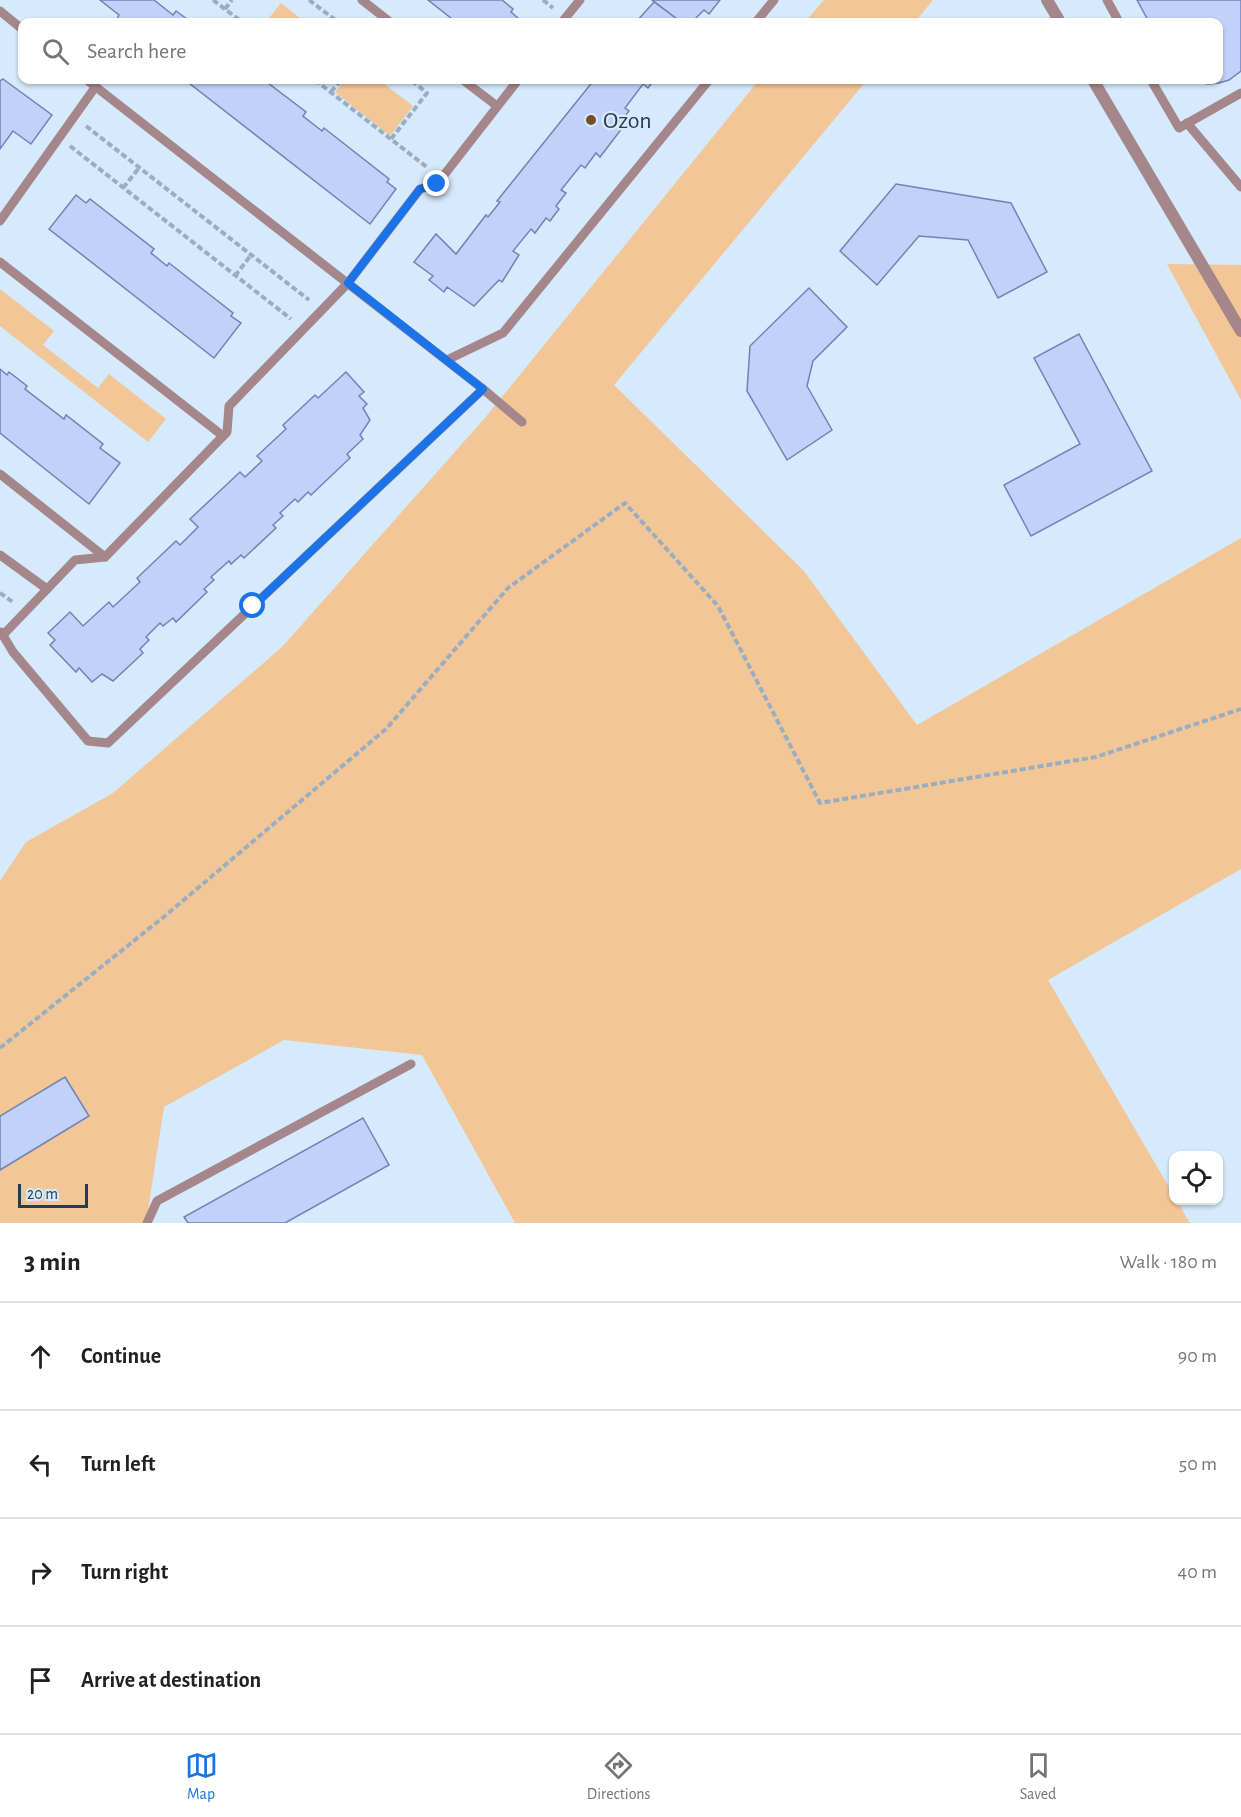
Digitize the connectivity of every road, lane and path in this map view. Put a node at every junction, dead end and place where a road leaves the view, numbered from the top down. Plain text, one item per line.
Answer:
1 (213, 0) edge
2 (232, 0) edge
3 (309, 0) edge
4 (362, 0) edge
5 (580, 0) edge
6 (774, 0) edge
7 (1047, 0) edge
8 (1107, 0) edge
9 (225, 9) junction
10 (0, 11) edge
11 (237, 18) edge
12 (333, 18) edge
13 (385, 18) edge
14 (565, 18) edge
15 (759, 18) edge
16 (1058, 18) edge
17 (1117, 18) edge
18 (18, 26) edge
19 (93, 84) edge
20 (321, 84) edge
21 (338, 84) edge
22 (416, 84) edge
23 (468, 84) edge
24 (515, 84) edge
25 (706, 84) edge
26 (1095, 84) edge
27 (1153, 84) edge
28 (96, 86) junction
29 (331, 92) junction
30 (1241, 93) edge
31 (497, 106) junction
32 (74, 117) junction
33 (1187, 123) junction
34 (59, 138) junction
35 (391, 139) junction
36 (139, 167) junction
37 (441, 178) junction
38 (1241, 187) edge
39 (123, 188) junction
40 (0, 221) edge
41 (251, 255) junction
42 (0, 262) edge
43 (235, 276) junction
44 (348, 283) junction
45 (321, 310) junction
46 (303, 329) junction
47 (1241, 331) edge
48 (447, 360) junction
49 (483, 389) junction
50 (522, 422) dead end
51 (223, 436) junction
52 (1, 477) edge
53 (0, 555) edge
54 (105, 557) junction
55 (47, 589) junction
56 (1, 633) edge
57 (1241, 710) edge
58 (0, 1048) edge
59 (411, 1064) dead end
60 (147, 1223) edge

1 - 9 path
2 - 9 path
3 - 12 path
4 - 13 lane
5 - 14 lane
6 - 15 lane
7 - 16 street
8 - 17 lane
9 - 11 path
10 - 18 lane
19 - 28 lane
20 - 29 path
21 - 29 path
22 - 35 path
23 - 31 lane
24 - 31 lane
25 - 48 lane
26 - 47 street
27 - 33 lane
28 - 32 lane
28 - 44 lane
29 - 35 path
30 - 33 lane
31 - 37 lane
32 - 34 lane
32 - 36 path
33 - 38 lane
34 - 39 path
34 - 40 lane
35 - 37 path
36 - 39 path
36 - 41 path
37 - 44 lane
39 - 43 path
41 - 43 path
41 - 45 path
42 - 51 lane
43 - 46 path
44 - 45 lane
44 - 48 lane
45 - 46 lane
46 - 51 lane
48 - 49 lane
49 - 50 lane
49 - 56 lane
51 - 54 lane
52 - 54 lane
53 - 55 lane
54 - 55 lane
55 - 56 lane
57 - 58 path
59 - 60 lane

